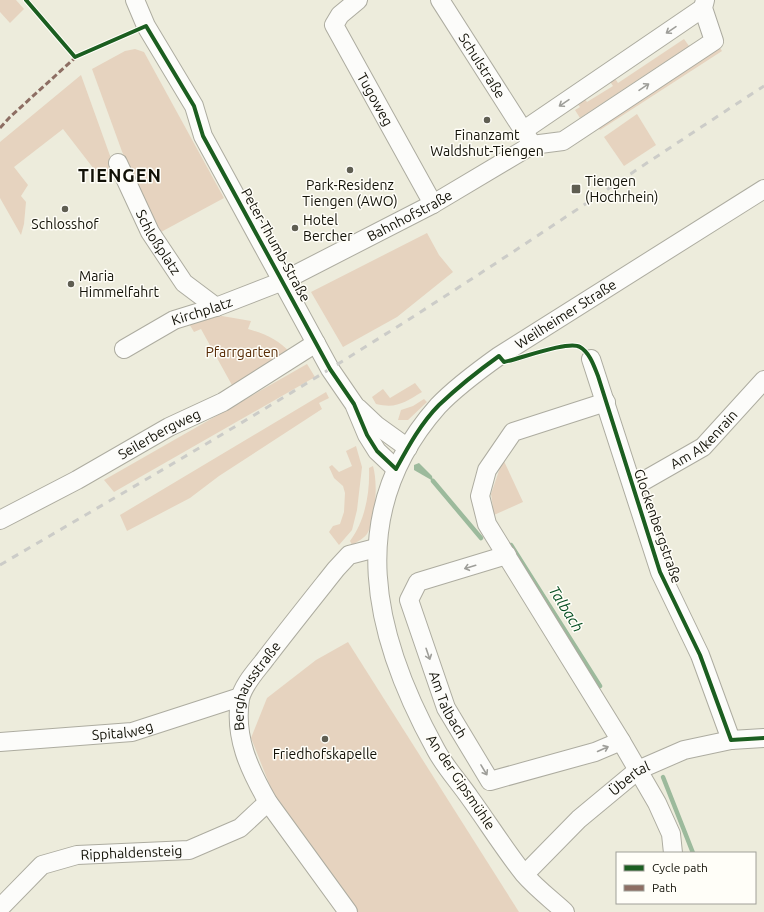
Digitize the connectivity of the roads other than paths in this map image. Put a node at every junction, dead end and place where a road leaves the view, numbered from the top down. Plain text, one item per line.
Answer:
1 (135, 0) edge
2 (358, 0) edge
3 (440, 0) edge
4 (702, 3) edge
5 (528, 138) junction
6 (118, 163) dead end
7 (764, 189) edge
8 (433, 204) junction
9 (283, 281) junction
10 (216, 307) junction
11 (316, 344) junction
12 (124, 349) dead end
13 (591, 359) dead end
14 (764, 380) edge
15 (606, 402) junction
16 (354, 404) junction
17 (408, 448) junction
18 (396, 469) junction
19 (632, 487) junction
20 (0, 520) edge
21 (376, 548) junction
22 (507, 555) junction
23 (240, 697) junction
24 (764, 738) edge
25 (731, 740) junction
26 (620, 741) junction
27 (0, 742) edge
28 (638, 770) junction
29 (268, 802) junction
30 (673, 852) edge
31 (525, 874) junction
32 (0, 908) edge
33 (348, 912) edge
34 (565, 912) edge

1 - 9 street, Peter-Thumb-Straße
2 - 8 street, Tugoweg
3 - 5 street, Schulstraße
4 -> 5 street, Bahnhofstraße
5 -> 4 street, Bahnhofstraße
5 - 8 street, Bahnhofstraße
6 - 10 street, Schloßplatz
7 - 17 street, Weilheimer Straße
8 - 9 street, Bahnhofstraße
9 - 10 street, Kirchplatz
9 - 11 street, Peter-Thumb-Straße
10 - 12 street, Kirchplatz
11 - 16 street, Peter-Thumb-Straße
11 - 20 street, Seilerbergweg
13 - 15 street, Glockenbergstraße
14 - 19 street, Am Alkenrain
15 - 19 street, Glockenbergstraße
15 - 22 street
16 - 17 street, Peter-Thumb-Straße
16 - 18 street, Peter-Thumb-Straße
17 - 18 street, Weilheimer Straße
18 - 21 street, An der Gipsmühle
19 - 25 street, Glockenbergstraße
21 - 23 street, Berghausstraße
21 - 31 street, An der Gipsmühle
22 - 26 street
22 -> 26 street, Am Talbach
23 - 27 street, Spitalweg
23 - 29 street, Berghausstraße
24 - 25 street, Übertal
25 - 28 street, Übertal
26 - 28 street
28 - 30 street
28 - 31 street, Übertal
29 - 32 street, Ripphaldensteig
29 - 33 street, Berghausstraße
31 - 34 street, An der Gipsmühle

